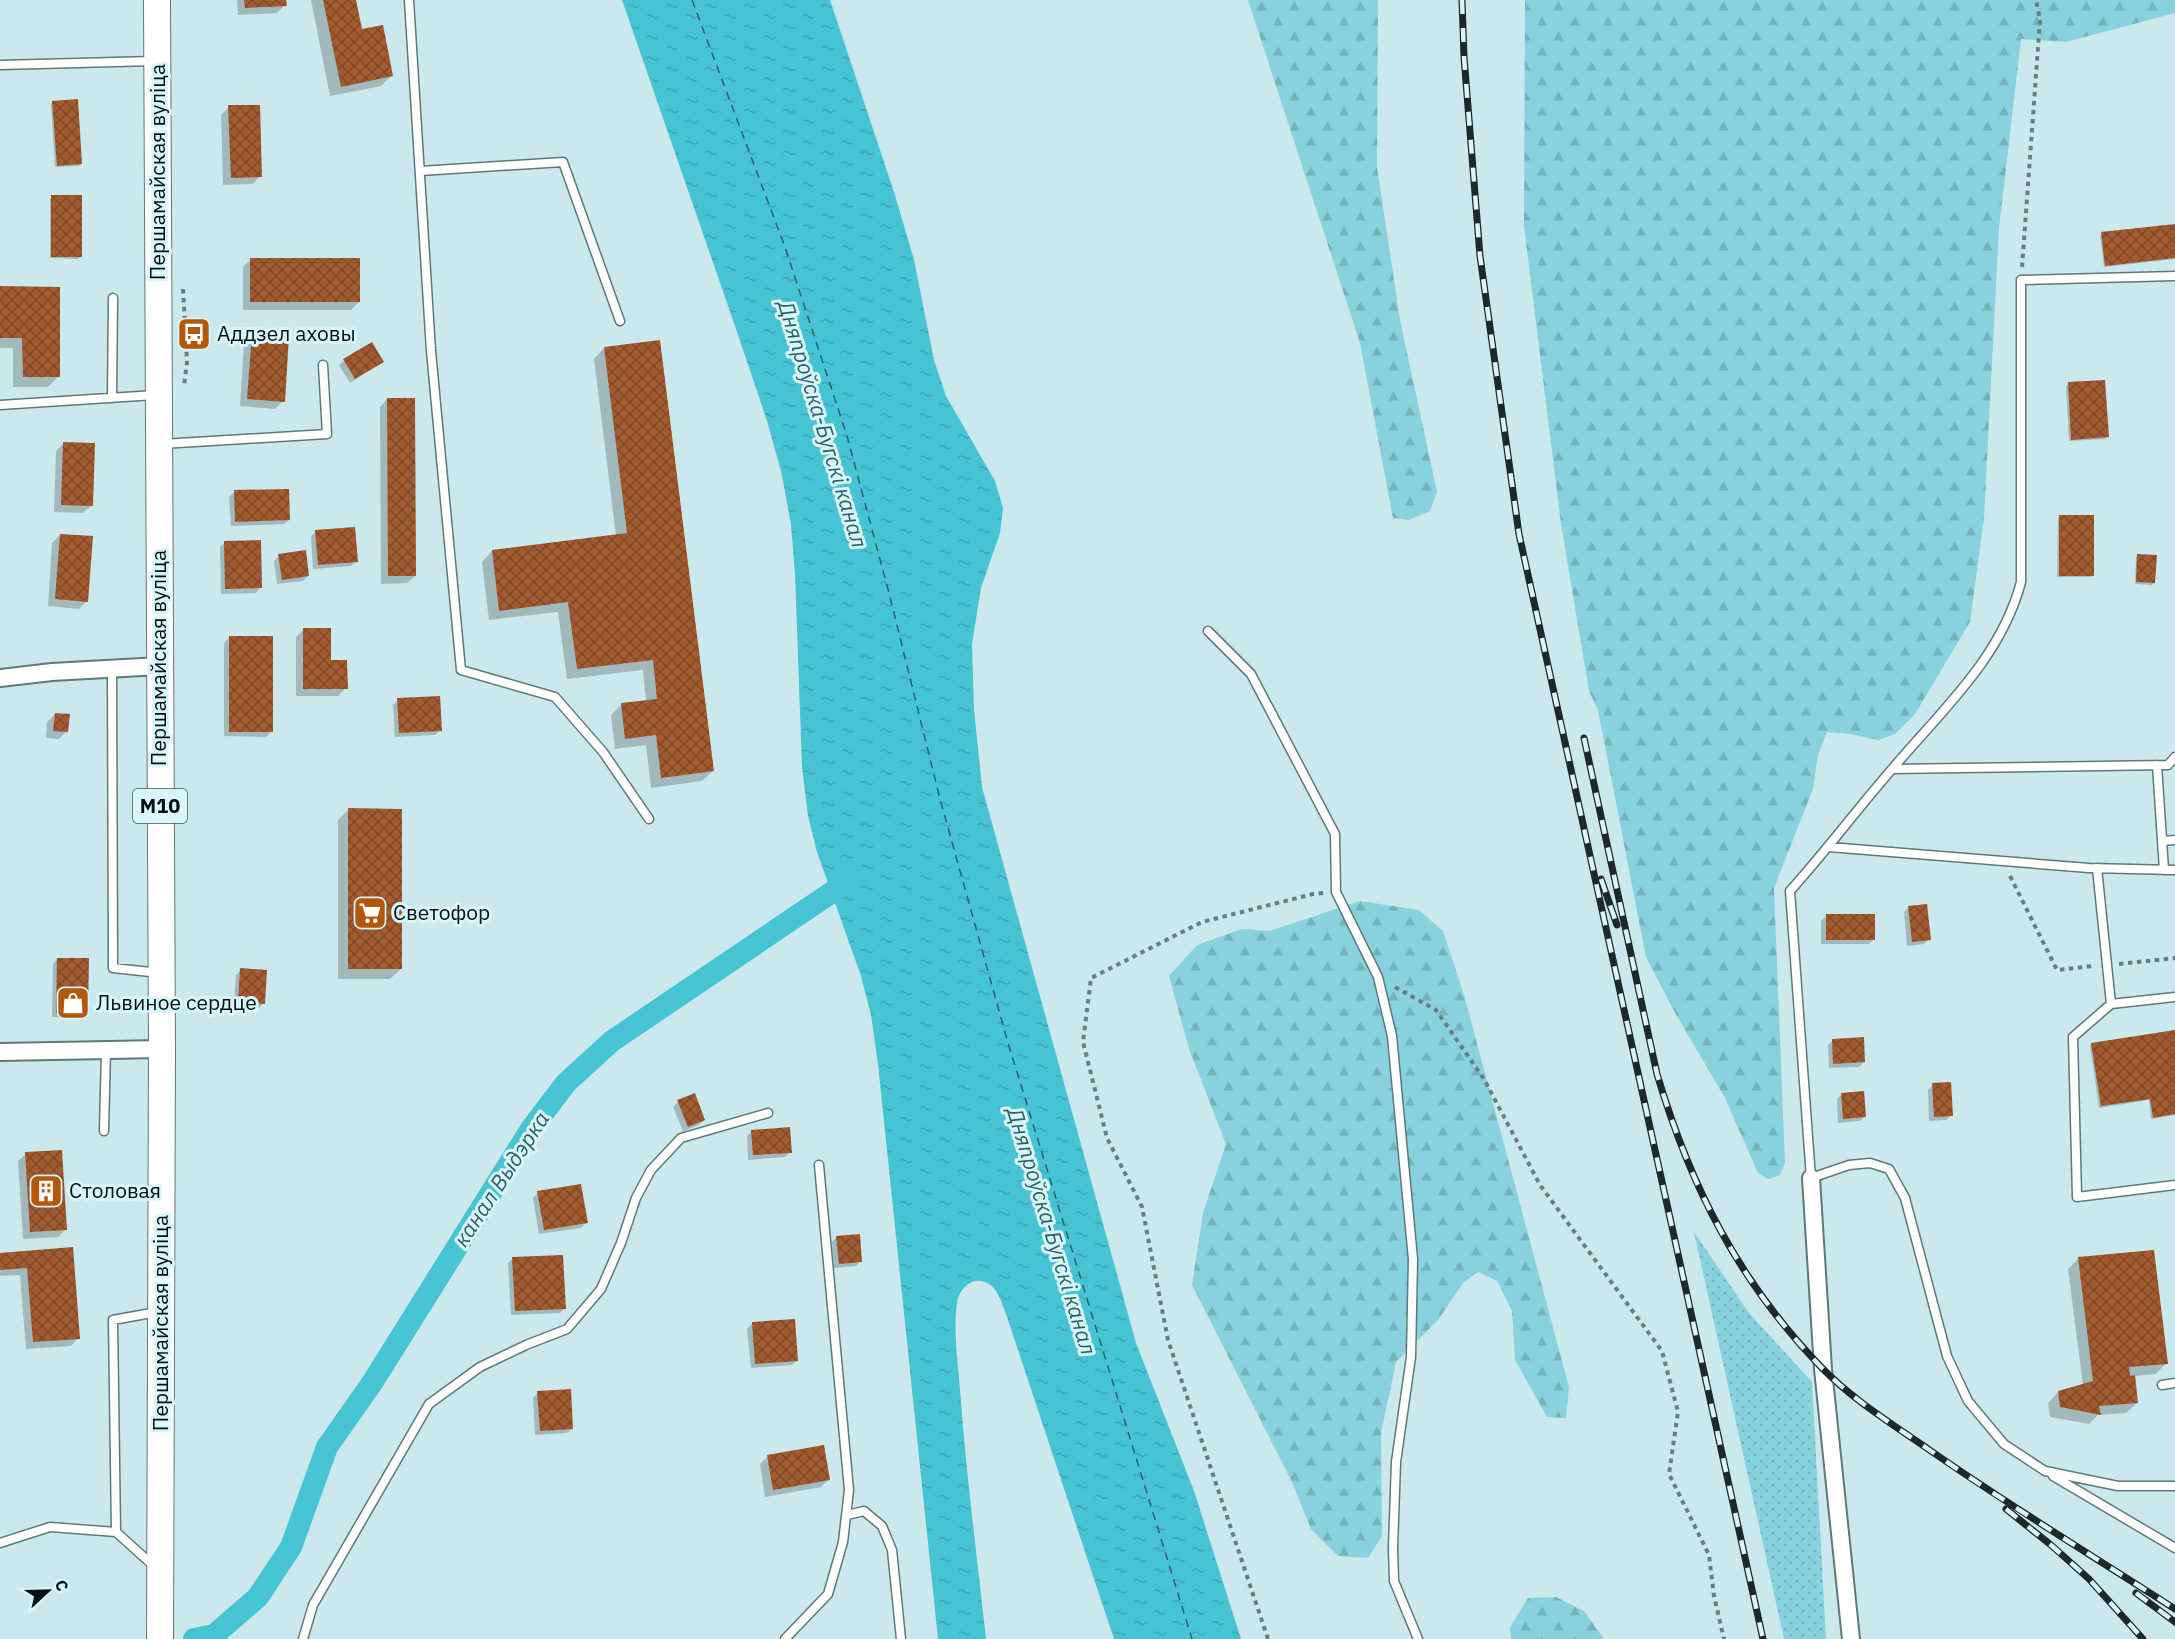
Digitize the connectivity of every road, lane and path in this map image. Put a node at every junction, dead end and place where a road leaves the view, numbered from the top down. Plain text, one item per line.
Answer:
1 (156, 0) edge
2 (409, 0) edge
3 (2036, 0) edge
4 (157, 61) junction
5 (0, 65) edge
6 (420, 171) junction
7 (2175, 276) edge
8 (2021, 280) junction
9 (112, 298) dead end
10 (620, 321) dead end
11 (323, 365) dead end
12 (159, 395) junction
13 (112, 398) junction
14 (0, 405) edge
15 (159, 445) junction
16 (1208, 630) dead end
17 (160, 666) junction
18 (112, 668) junction
19 (0, 678) edge
20 (2175, 757) edge
21 (2157, 765) junction
22 (1892, 769) junction
23 (649, 819) dead end
24 (2175, 840) edge
25 (2162, 841) junction
26 (1829, 847) junction
27 (2008, 861) junction
28 (2097, 868) junction
29 (2164, 870) junction
30 (2175, 870) edge
31 (1336, 892) junction
32 (2175, 958) edge
33 (2106, 965) junction
34 (160, 973) junction
35 (1378, 977) junction
36 (2175, 997) edge
37 (2111, 1004) junction
38 (162, 1049) junction
39 (106, 1050) junction
40 (0, 1052) edge
41 (768, 1113) dead end
42 (104, 1131) dead end
43 (819, 1165) dead end
44 (1810, 1178) junction
45 (2175, 1185) edge
46 (160, 1311) junction
47 (2175, 1383) edge
48 (2162, 1385) dead end
49 (2045, 1471) junction
50 (2175, 1486) edge
51 (846, 1515) junction
52 (116, 1532) junction
53 (0, 1543) edge
54 (2175, 1548) edge
55 (160, 1572) junction
56 (160, 1639) edge
57 (303, 1639) edge
58 (785, 1639) edge
59 (901, 1639) edge
60 (1268, 1639) edge
61 (1419, 1639) edge
62 (1724, 1639) edge
63 (1851, 1639) edge

1 - 4 main road, Першамайская вуліца / М10
2 - 6 lane
3 - 8 path
4 - 5 lane
4 - 12 main road, Першамайская вуліца / М10
6 - 10 lane
6 - 23 lane
7 - 8 lane
8 - 22 lane
9 - 13 lane
11 - 15 lane
12 - 13 lane
12 - 15 main road, Першамайская вуліца / М10
13 - 14 lane
15 - 17 main road, Першамайская вуліца / М10
16 - 31 lane
17 - 18 street
17 - 34 main road, Першамайская вуліца / М10
18 - 19 street
18 - 34 lane
20 - 21 lane
21 - 22 lane
21 - 25 lane
22 - 26 lane
24 - 25 lane
25 - 29 lane
26 - 27 lane
26 - 44 lane
27 - 28 lane
27 - 33 path
28 - 29 lane
28 - 33 lane
29 - 30 lane
31 - 35 lane
31 - 60 path
32 - 33 path
33 - 37 lane
34 - 38 main road, Першамайская вуліца / М10
35 - 61 lane
35 - 62 path
36 - 37 lane
37 - 45 lane
38 - 39 street
38 - 46 main road, Першамайская вуліца / М10
39 - 40 street
39 - 42 lane
41 - 57 lane
43 - 51 lane
44 - 49 lane
44 - 63 street
46 - 52 lane
46 - 55 main road, Першамайская вуліца / М10
47 - 48 lane
49 - 50 lane
49 - 54 lane
51 - 58 lane
51 - 59 lane
52 - 53 lane
52 - 55 lane
55 - 56 main road, Першамайская вуліца / М10

